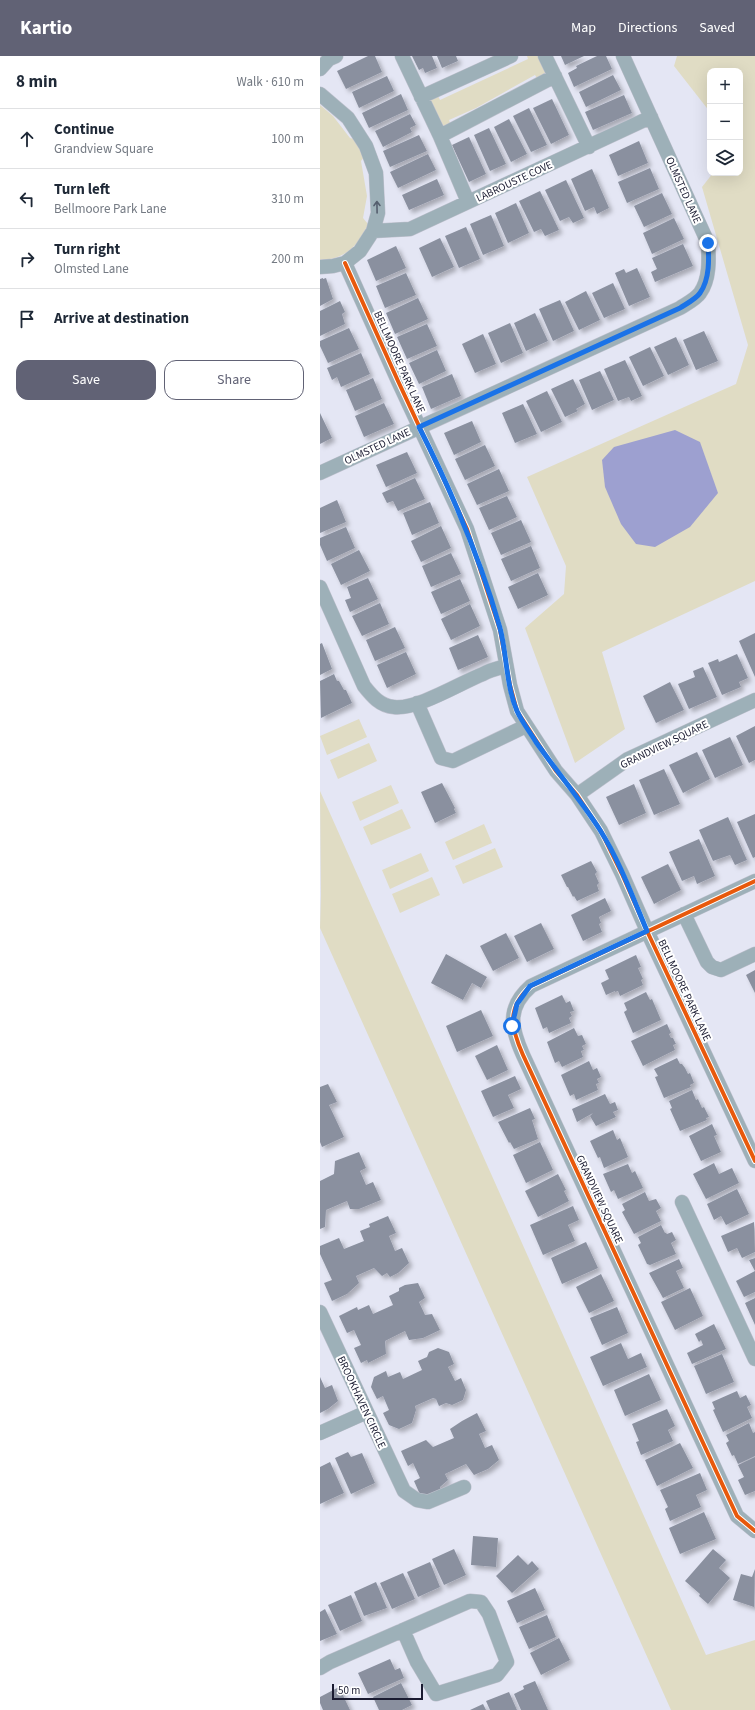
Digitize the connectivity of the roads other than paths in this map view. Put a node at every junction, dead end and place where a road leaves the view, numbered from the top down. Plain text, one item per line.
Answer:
1 (336, 56) edge
2 (402, 56) edge
3 (511, 56) edge
4 (545, 56) edge
5 (623, 56) edge
6 (320, 69) edge
7 (555, 76) junction
8 (320, 94) edge
9 (421, 97) junction
10 (651, 117) junction
11 (440, 136) junction
12 (589, 147) junction
13 (468, 202) junction
14 (373, 231) junction
15 (345, 263) junction
16 (320, 267) edge
17 (419, 427) junction
18 (320, 473) edge
19 (320, 587) edge
20 (506, 666) junction
21 (755, 700) edge
22 (417, 703) junction
23 (526, 726) junction
24 (577, 795) junction
25 (755, 881) edge
26 (684, 914) junction
27 (647, 931) junction
28 (755, 954) edge
29 (755, 1161) edge
30 (682, 1202) dead end
31 (320, 1312) edge
32 (755, 1359) edge
33 (367, 1412) junction
34 (320, 1433) edge
35 (464, 1487) dead end
36 (755, 1531) edge
37 (403, 1630) junction
38 (320, 1668) edge

1 - 6 street
2 - 9 street
3 - 9 street
4 - 7 street
5 - 10 street, OLMSTED LANE
7 - 11 street
7 - 12 street
14 -> 8 street
9 - 11 street
10 - 12 street, LABROUSTE COVE
10 - 17 street, OLMSTED LANE
11 - 13 street
12 - 13 street, LABROUSTE COVE
13 - 14 street, LABROUSTE COVE
14 - 15 street
15 - 16 street
15 - 17 street, BELLMOORE PARK LANE
17 - 18 street, OLMSTED LANE
17 - 20 street, BELLMOORE PARK LANE
19 - 22 street
20 - 22 street
20 - 23 street, BELLMOORE PARK LANE
21 - 24 street, GRANDVIEW SQUARE
22 - 23 street
23 - 24 street, BELLMOORE PARK LANE
24 - 27 street, BELLMOORE PARK LANE
25 - 26 street, GRANDVIEW SQUARE
26 - 27 street, GRANDVIEW SQUARE
26 - 28 street
27 - 29 street, BELLMOORE PARK LANE
27 - 36 street, GRANDVIEW SQUARE
30 - 32 street
31 - 33 street, BROOKHAVEN CIRCLE
33 - 34 street
33 - 35 street, BROOKHAVEN CIRCLE
37 - 37 street
37 - 38 street

